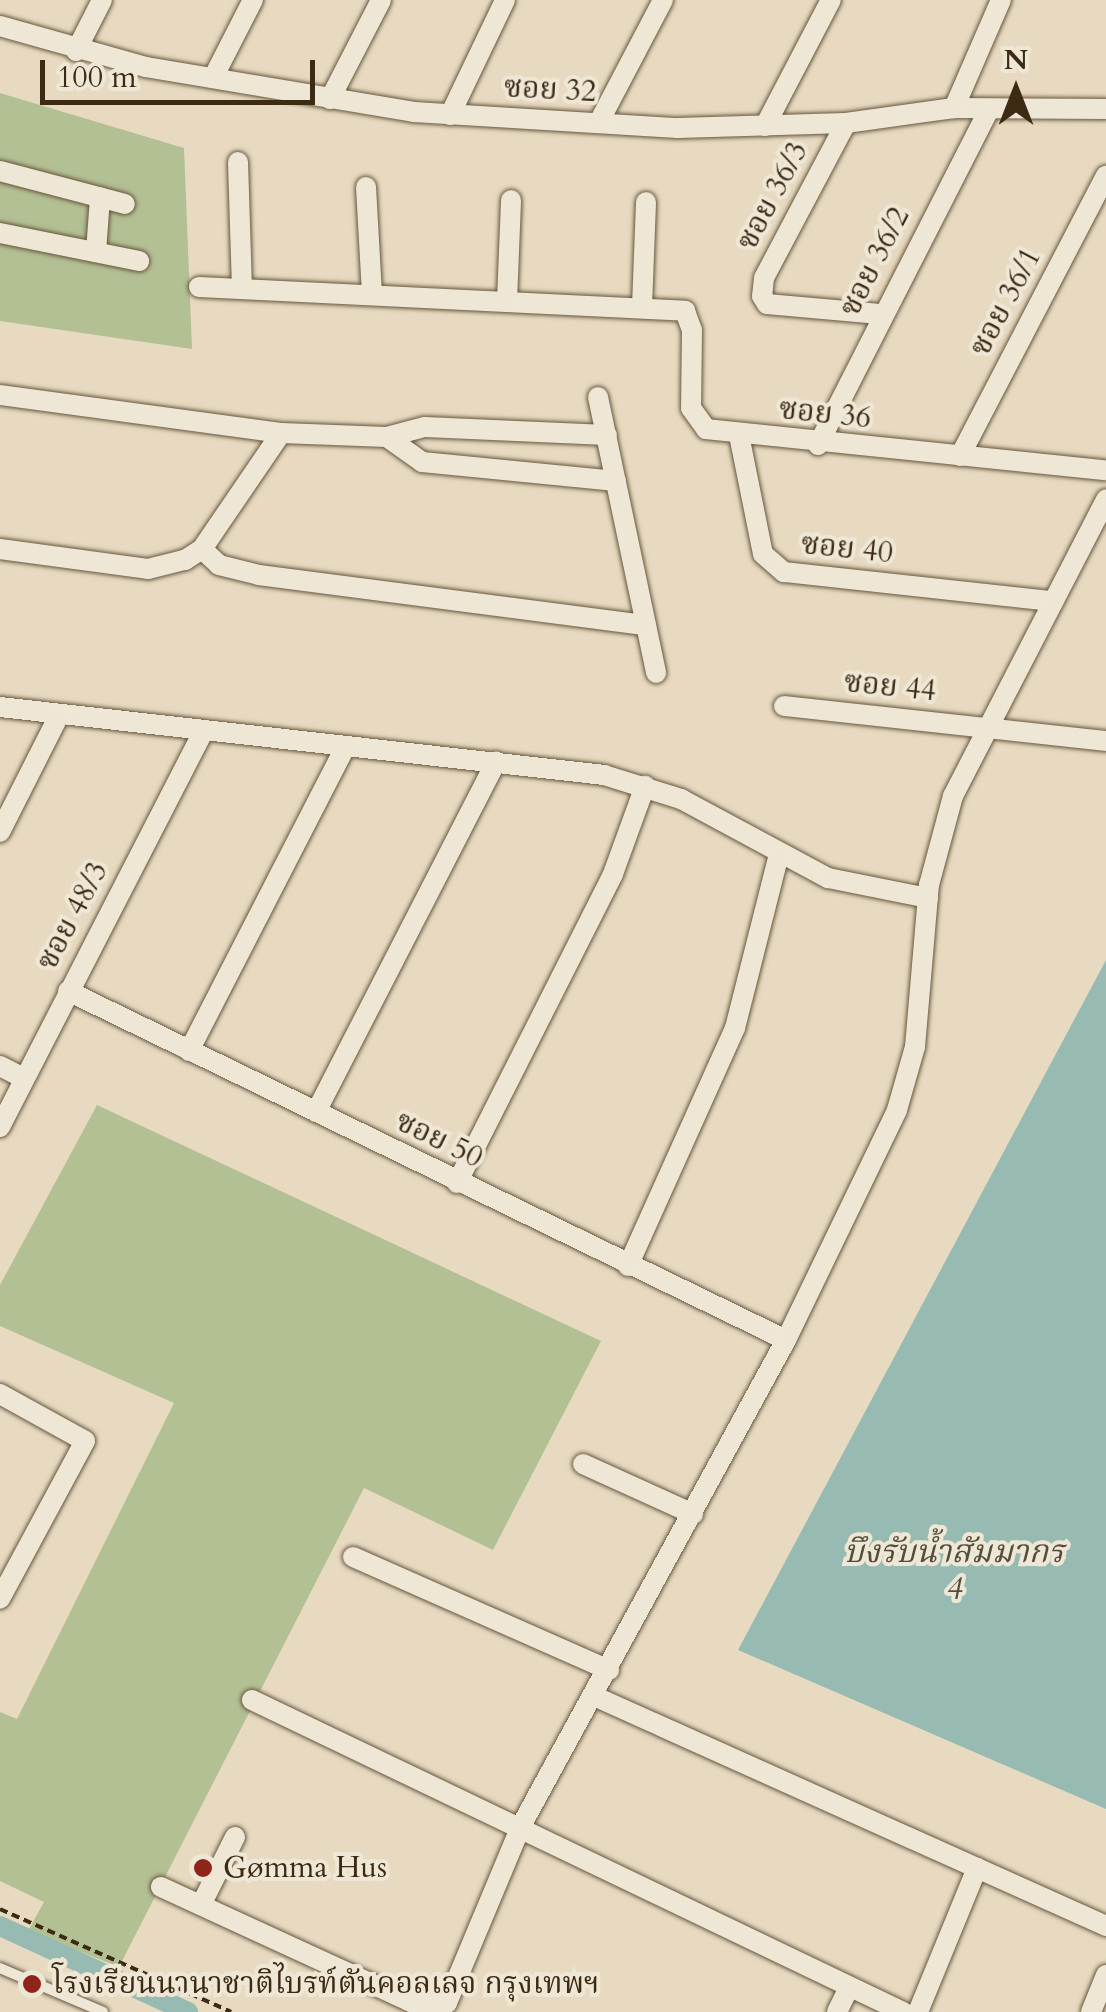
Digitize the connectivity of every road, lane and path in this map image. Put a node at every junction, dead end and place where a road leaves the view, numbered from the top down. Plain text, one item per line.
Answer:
1 (102, 0) edge
2 (253, 0) edge
3 (380, 0) edge
4 (505, 0) edge
5 (663, 0) edge
6 (831, 0) edge
7 (1001, 0) edge
8 (0, 26) edge
9 (76, 51) junction
10 (213, 78) junction
11 (330, 99) junction
12 (954, 108) junction
13 (989, 109) junction
14 (1106, 109) edge
15 (450, 115) junction
16 (599, 122) junction
17 (846, 124) junction
18 (765, 126) junction
19 (238, 162) dead end
20 (0, 171) edge
21 (1106, 176) edge
22 (366, 187) dead end
23 (100, 197) junction
24 (510, 200) dead end
25 (646, 202) dead end
26 (125, 204) dead end
27 (0, 233) edge
28 (96, 252) junction
29 (139, 261) dead end
30 (199, 287) dead end
31 (242, 289) junction
32 (372, 295) junction
33 (507, 301) junction
34 (642, 307) junction
35 (880, 314) junction
36 (0, 394) edge
37 (598, 398) dead end
38 (280, 432) junction
39 (606, 435) junction
40 (739, 435) junction
41 (386, 437) junction
42 (818, 445) junction
43 (960, 456) junction
44 (1106, 470) edge
45 (616, 481) junction
46 (1106, 499) edge
47 (1082, 546) junction
48 (1106, 548) edge
49 (202, 549) junction
50 (0, 550) edge
51 (1053, 600) junction
52 (646, 626) junction
53 (656, 674) dead end
54 (784, 706) dead end
55 (0, 708) edge
56 (59, 715) junction
57 (989, 728) junction
58 (202, 734) junction
59 (1106, 741) edge
60 (345, 748) junction
61 (496, 762) junction
62 (645, 786) junction
63 (0, 832) edge
64 (779, 854) junction
65 (928, 898) junction
66 (68, 991) junction
67 (190, 1050) junction
68 (0, 1066) edge
69 (24, 1078) junction
70 (316, 1112) junction
71 (0, 1127) edge
72 (456, 1183) junction
73 (628, 1266) junction
74 (786, 1340) junction
75 (0, 1394) edge
76 (583, 1464) dead end
77 (693, 1514) junction
78 (353, 1557) dead end
79 (0, 1599) edge
80 (609, 1670) junction
81 (596, 1696) junction
82 (252, 1700) dead end
83 (521, 1826) junction
84 (234, 1836) dead end
85 (977, 1868) junction
86 (161, 1887) dead end
87 (201, 1906) junction
88 (0, 1909) edge
89 (1106, 1926) edge
90 (0, 1968) edge
91 (1106, 1975) edge
92 (849, 1987) junction
93 (103, 2012) edge
94 (231, 2012) edge
95 (837, 2012) edge
96 (903, 2012) edge
97 (918, 2012) edge
98 (1090, 2012) edge

1 - 9 street
2 - 10 street
3 - 11 street
4 - 15 street
5 - 16 street
6 - 18 street
7 - 12 street
8 - 9 street, ซอย 32
9 - 10 street, ซอย 32
10 - 11 street, ซอย 32
11 - 15 street, ซอย 32
12 - 13 street, ซอย 32
12 - 17 street, ซอย 32
13 - 14 street, ซอย 32
13 - 35 street, ซอย 36/2
15 - 16 street, ซอย 32
16 - 18 street, ซอย 32
17 - 18 street, ซอย 32
17 - 35 street, ซอย 36/3
19 - 31 street
20 - 23 street
21 - 43 street, ซอย 36/1
22 - 32 street
23 - 26 street
23 - 28 street
24 - 33 street
25 - 34 street
27 - 28 street
28 - 29 street
30 - 31 street, ซอย 36
31 - 32 street, ซอย 36
32 - 33 street, ซอย 36
33 - 34 street, ซอย 36
34 - 40 street, ซอย 36
35 - 42 street, ซอย 36/2
36 - 38 street
37 - 39 street
38 - 41 street
38 - 49 street
39 - 41 street
39 - 45 street
40 - 42 street, ซอย 36
40 - 51 street, ซอย 40
41 - 45 street
42 - 43 street, ซอย 36
43 - 44 street, ซอย 36
45 - 52 street
46 - 47 street
47 - 48 street
47 - 51 street
49 - 50 street
49 - 52 street
51 - 57 street
52 - 53 street
54 - 57 street, ซอย 44
55 - 56 street
56 - 58 street
56 - 63 street
57 - 59 street, ซอย 44
57 - 65 street
58 - 60 street
58 - 66 street, ซอย 48/3
60 - 61 street
60 - 67 street
61 - 62 street
61 - 70 street
62 - 64 street
62 - 72 street
64 - 65 street
64 - 73 street
65 - 74 street
66 - 67 street, ซอย 50
66 - 69 street, ซอย 48/3
67 - 70 street, ซอย 50
68 - 69 street
69 - 71 street, ซอย 48/3
70 - 72 street, ซอย 50
72 - 73 street, ซอย 50
73 - 74 street, ซอย 50
74 - 77 street
75 - 79 street
76 - 77 street
77 - 80 street
78 - 80 street
80 - 81 street
81 - 83 street
81 - 85 street
82 - 83 street
83 - 87 street
83 - 92 street
84 - 87 street
85 - 89 street
85 - 97 street
86 - 87 street
88 - 94 path
90 - 93 lane
91 - 98 street
92 - 95 street
92 - 96 street

